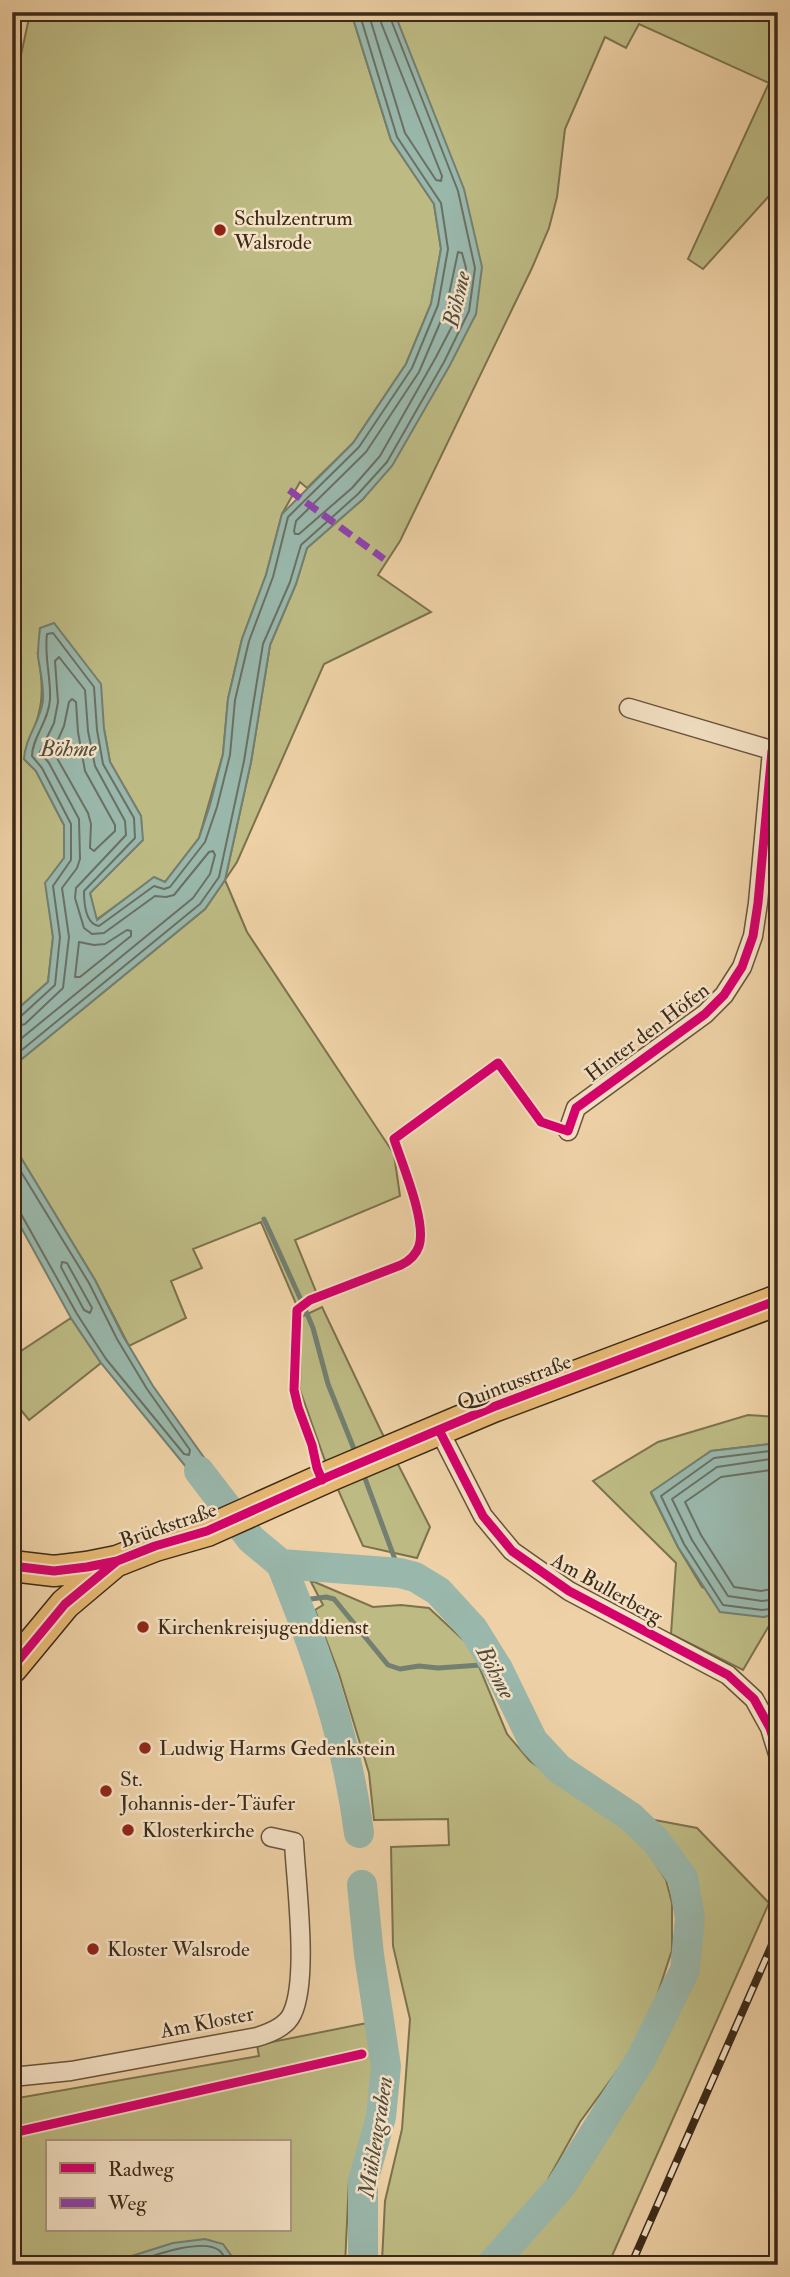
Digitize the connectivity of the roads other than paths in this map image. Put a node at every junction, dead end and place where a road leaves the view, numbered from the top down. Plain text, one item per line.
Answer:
1 (629, 708) dead end
2 (775, 751) edge
3 (568, 1131) dead end
4 (778, 1300) edge
5 (439, 1430) junction
6 (260, 1508) joint
7 (117, 1561) junction
8 (12, 1566) edge
9 (67, 1570) junction
10 (65, 1604) junction
11 (12, 1668) edge
12 (778, 1754) edge
13 (271, 1837) dead end
14 (12, 2077) edge

1 - 2 street
2 - 3 street, Hinter den Höfen
4 - 5 main road, Quintusstraße
5 - 6 main road, Quintusstraße
5 - 12 street, Am Bullerberg
6 - 7 main road, Brückstraße
7 - 9 main road, Brückstraße
7 - 10 main road
8 - 9 main road, Brückstraße
9 - 10 main road
10 - 11 main road
13 - 14 street, Am Kloster

